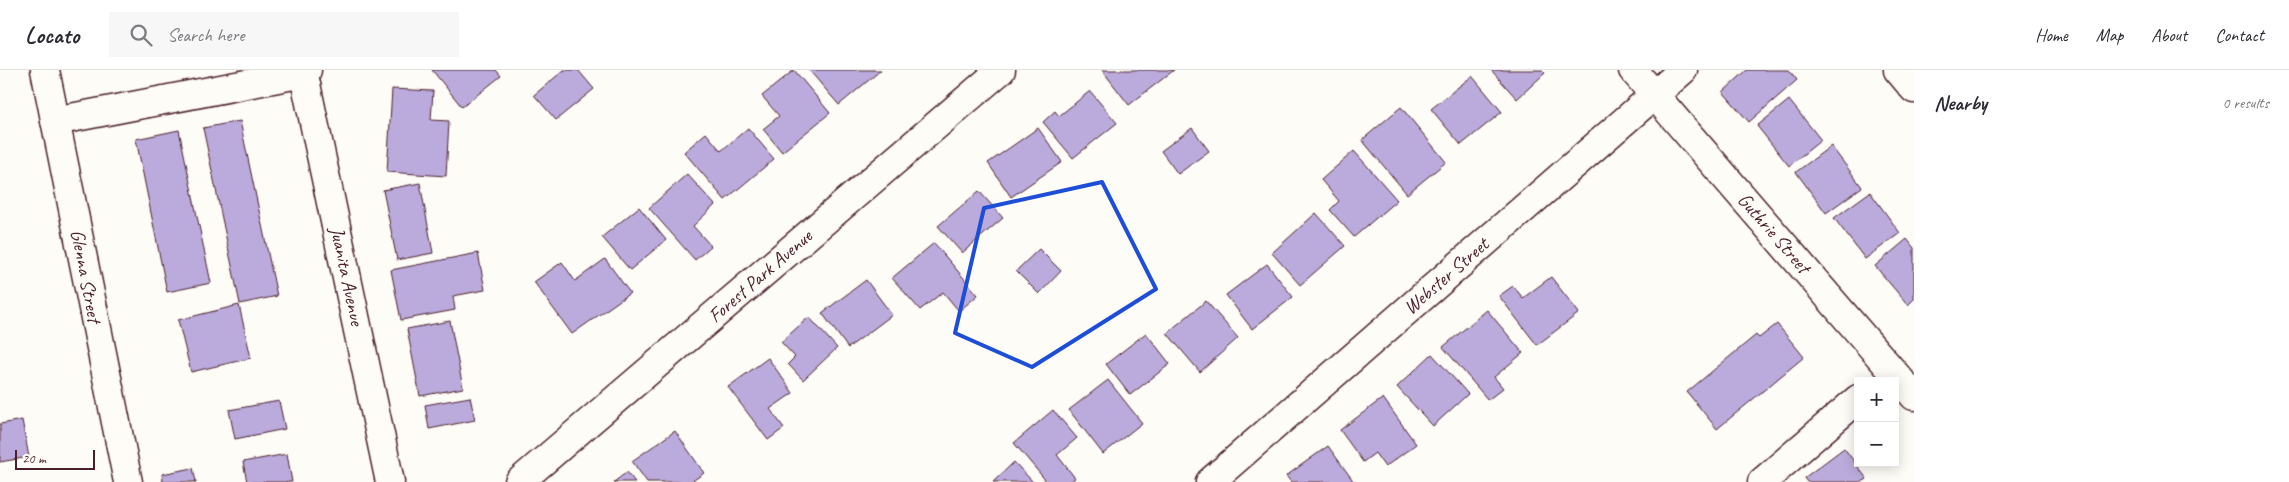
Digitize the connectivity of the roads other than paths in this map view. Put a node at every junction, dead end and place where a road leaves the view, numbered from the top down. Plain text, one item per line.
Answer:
1 (45, 70) edge
2 (1001, 70) edge
3 (1633, 70) edge
4 (1683, 70) edge
5 (1898, 70) edge
6 (305, 71) edge
7 (1914, 89) edge
8 (1655, 94) junction
9 (55, 121) junction
10 (1886, 375) edge
11 (1914, 396) edge
12 (1854, 402) edge
13 (1227, 477) edge
14 (128, 482) edge
15 (390, 482) edge
16 (519, 482) edge
17 (1762, 482) edge

1 - 9 street, Glenna Street
2 - 16 street, Forest Park Avenue
3 - 8 street, Guthrie Street
4 - 8 street, Webster Street
5 - 7 street
6 - 9 street
6 - 15 street, Juanita Avenue
8 - 10 street, Guthrie Street
8 - 13 street, Webster Street
9 - 14 street, Glenna Street
10 - 11 street, Guthrie Street
12 - 17 street

